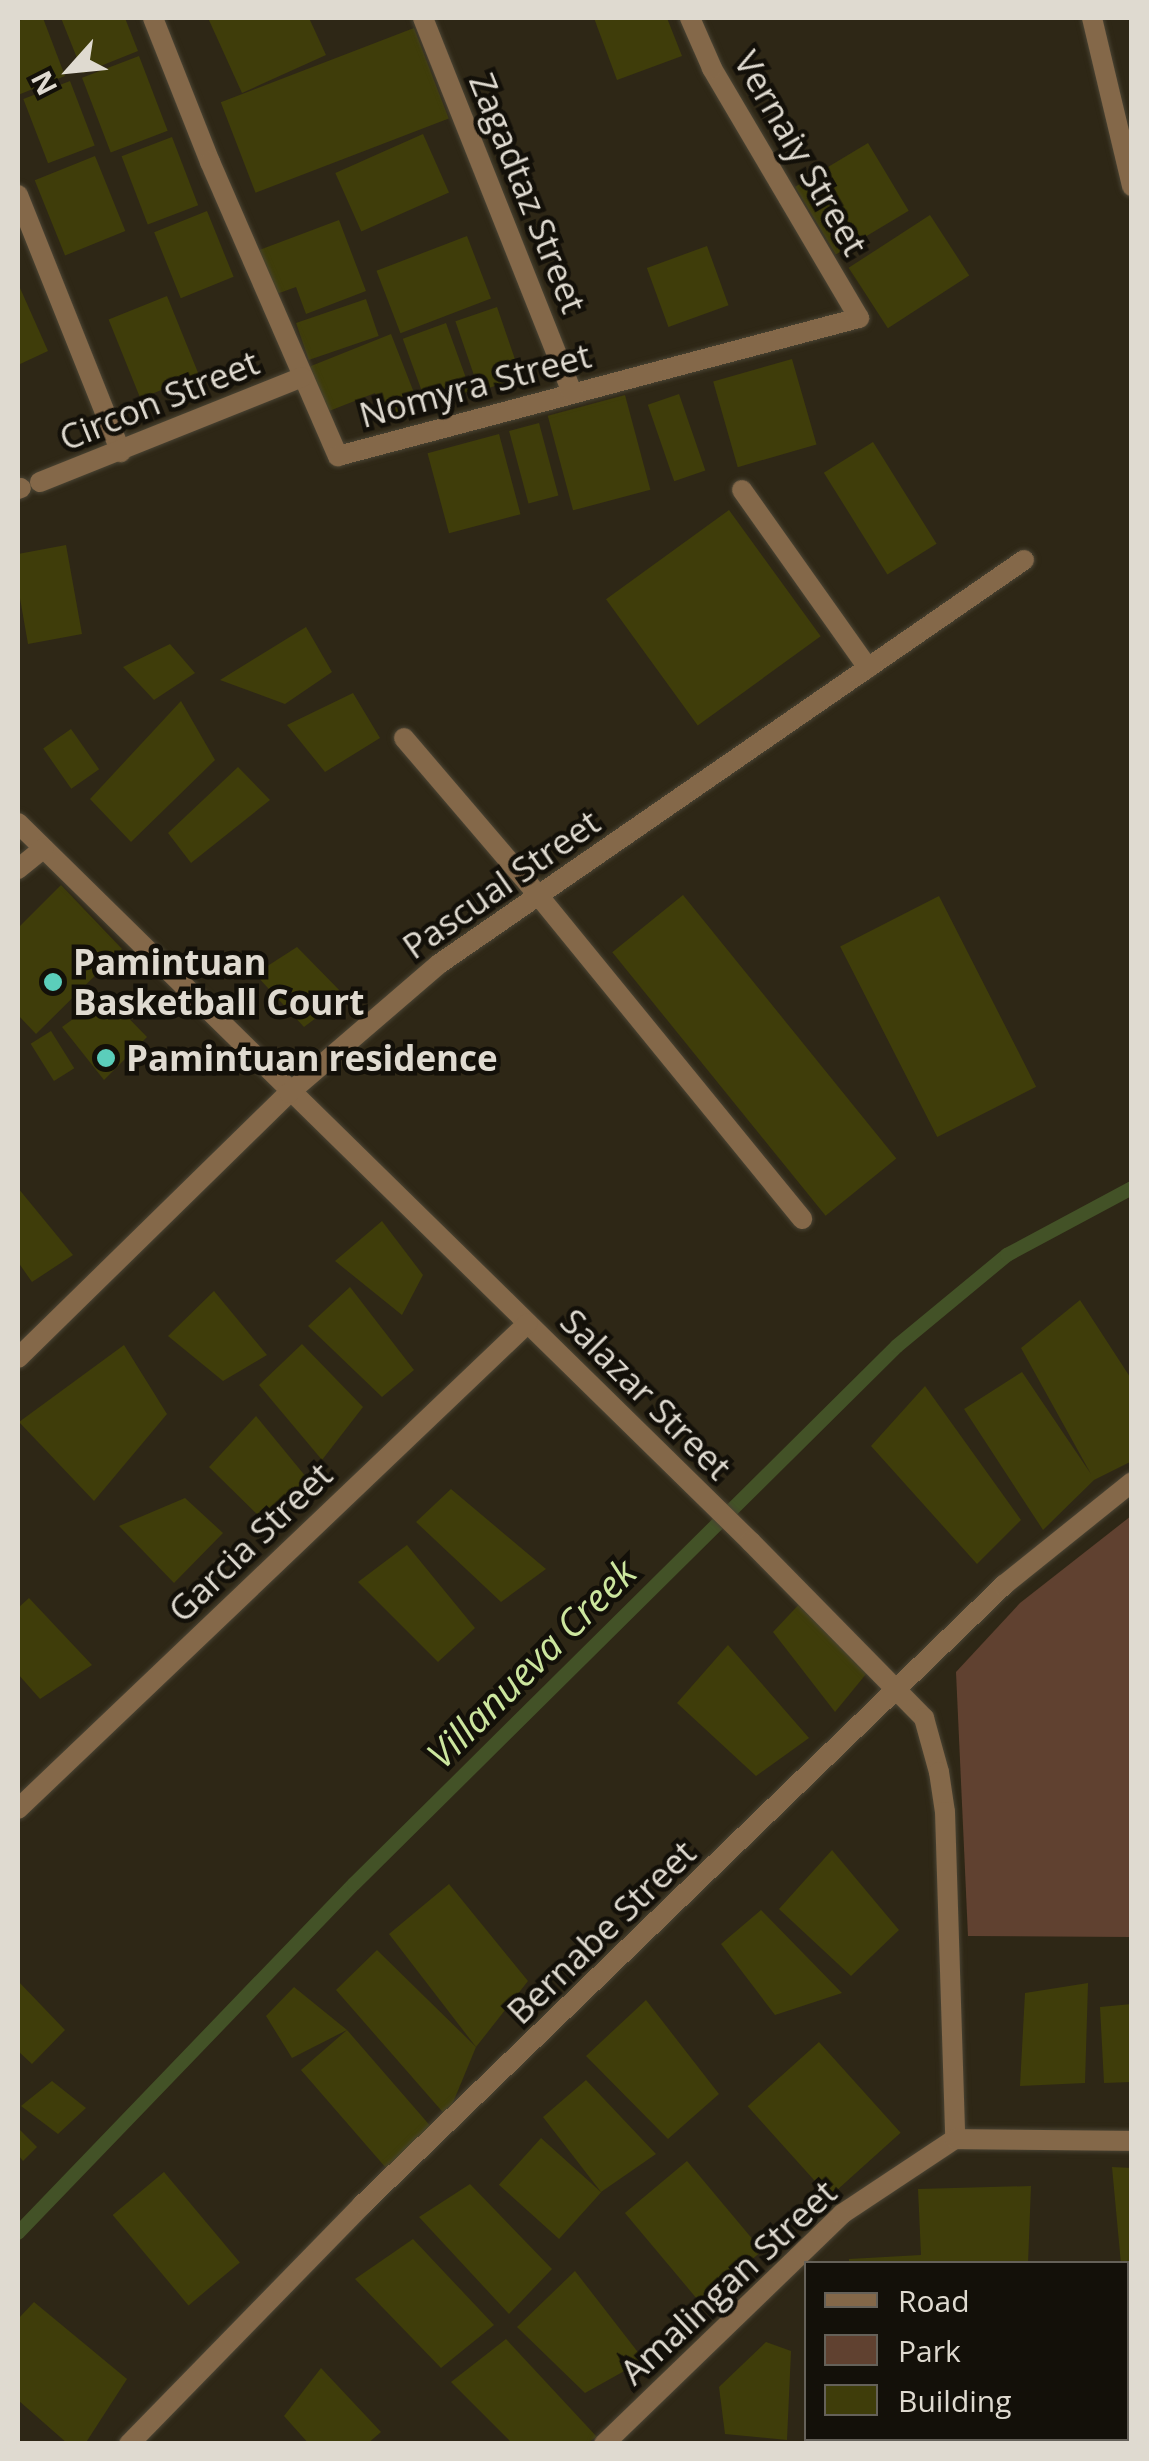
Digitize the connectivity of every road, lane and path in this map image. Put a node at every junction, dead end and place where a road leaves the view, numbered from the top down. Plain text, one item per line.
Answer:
1 (153, 18) edge
2 (423, 18) edge
3 (690, 18) edge
4 (1092, 18) edge
5 (1132, 186) edge
6 (18, 196) edge
7 (859, 318) joint
8 (302, 377) junction
9 (572, 392) junction
10 (121, 452) junction
11 (26, 486) edge
12 (742, 490) dead end
13 (1024, 560) dead end
14 (868, 668) junction
15 (404, 738) dead end
16 (18, 823) edge
17 (44, 848) junction
18 (18, 869) edge
19 (538, 894) junction
20 (289, 1093) junction
21 (802, 1219) dead end
22 (528, 1323) junction
23 (18, 1358) edge
24 (1132, 1482) edge
25 (898, 1691) junction
26 (18, 1809) edge
27 (955, 2138) junction
28 (1132, 2141) edge
29 (129, 2444) edge
30 (604, 2444) edge

1 - 8 street, Nomyra Street
2 - 9 street, Zagadtaz Street
3 - 7 street, Vernaiy Street
4 - 5 street
6 - 10 street
7 - 9 street, Nomyra Street
8 - 9 street, Nomyra Street
8 - 10 street, Circon Street
10 - 11 street, Circon Street
12 - 14 street
13 - 14 street, Pascual Street
14 - 19 street, Pascual Street
15 - 19 street
16 - 17 street, Salazar Street
17 - 18 street
17 - 20 street, Salazar Street
19 - 20 street, Pascual Street
19 - 21 street
20 - 22 street, Salazar Street
20 - 23 street, Pascual Street
22 - 25 street, Salazar Street
22 - 26 street, Garcia Street
24 - 25 street, Bernabe Street
25 - 27 street, Salazar Street
25 - 29 street, Bernabe Street
27 - 28 street
27 - 30 street, Amalingan Street

